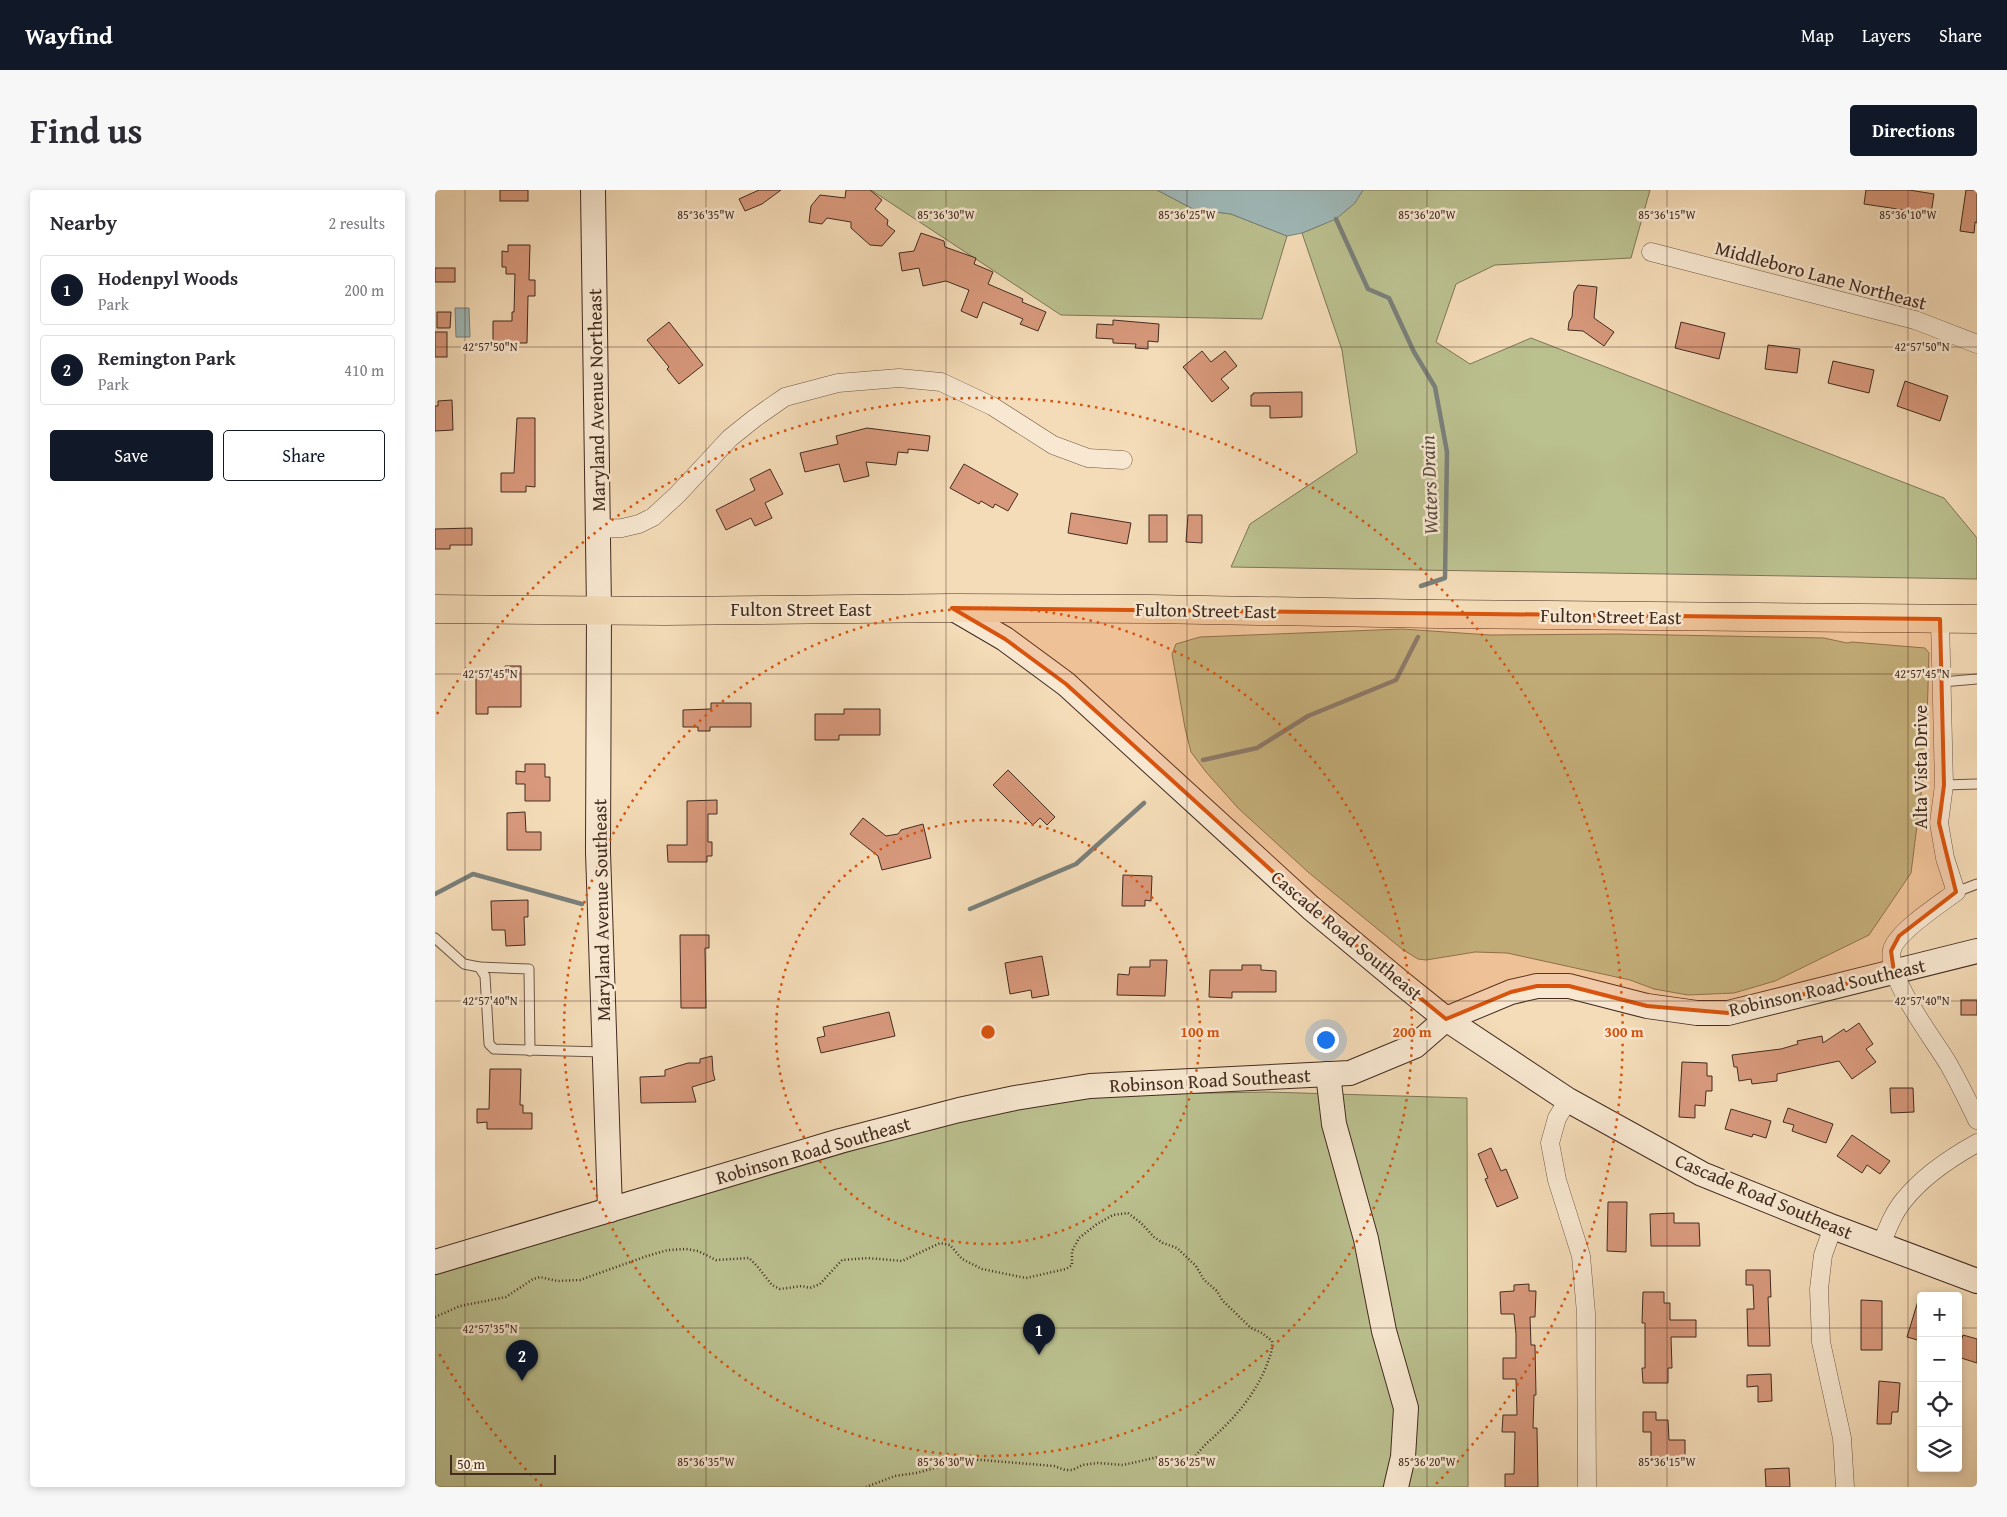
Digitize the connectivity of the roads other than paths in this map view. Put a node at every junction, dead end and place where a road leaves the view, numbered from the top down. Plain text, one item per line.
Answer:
1 (593, 190) edge
2 (1651, 252) dead end
3 (1977, 344) edge
4 (1123, 460) dead end
5 (598, 529) junction
6 (952, 608) junction
7 (435, 609) edge
8 (599, 610) junction
9 (1940, 619) junction
10 (1977, 619) edge
11 (1977, 679) edge
12 (1942, 682) junction
13 (1977, 784) edge
14 (1944, 786) junction
15 (1977, 884) edge
16 (1956, 892) junction
17 (435, 938) edge
18 (1977, 951) edge
19 (479, 967) junction
20 (1894, 972) junction
21 (1446, 1019) junction
22 (530, 1051) junction
23 (605, 1052) junction
24 (1328, 1074) junction
25 (1568, 1100) junction
26 (1977, 1120) edge
27 (1977, 1143) edge
28 (610, 1210) junction
29 (1833, 1227) junction
30 (1881, 1245) junction
31 (435, 1262) edge
32 (1977, 1281) edge
33 (1397, 1487) edge
34 (1587, 1487) edge
35 (1845, 1487) edge

1 - 5 main road, Maryland Avenue Northeast
2 - 3 street, Middleboro Lane Northeast
4 - 5 street
5 - 8 main road, Maryland Avenue Northeast
6 - 8 main road, Fulton Street East
6 - 9 main road, Fulton Street East
6 - 21 main road, Cascade Road Southeast
7 - 8 main road, Fulton Street East
8 - 23 main road, Maryland Avenue Southeast
9 - 10 main road, Fulton Street East
9 - 12 street, Alta Vista Drive
11 - 12 lane
12 - 14 street, Alta Vista Drive
13 - 14 lane
14 - 16 street, Alta Vista Drive
15 - 16 lane
16 - 20 street
17 - 19 lane
18 - 20 main road, Robinson Road Southeast
19 - 22 lane
19 - 22 lane
20 - 21 main road, Robinson Road Southeast
20 - 26 street
21 - 24 main road, Robinson Road Southeast
21 - 25 main road, Cascade Road Southeast
22 - 23 lane
23 - 28 main road, Maryland Avenue Southeast
24 - 28 main road, Robinson Road Southeast
24 - 33 main road
25 - 29 main road, Cascade Road Southeast
25 - 34 street
27 - 30 street
28 - 31 main road, Robinson Road Southeast
29 - 30 main road, Cascade Road Southeast
29 - 35 street
30 - 32 main road, Cascade Road Southeast

